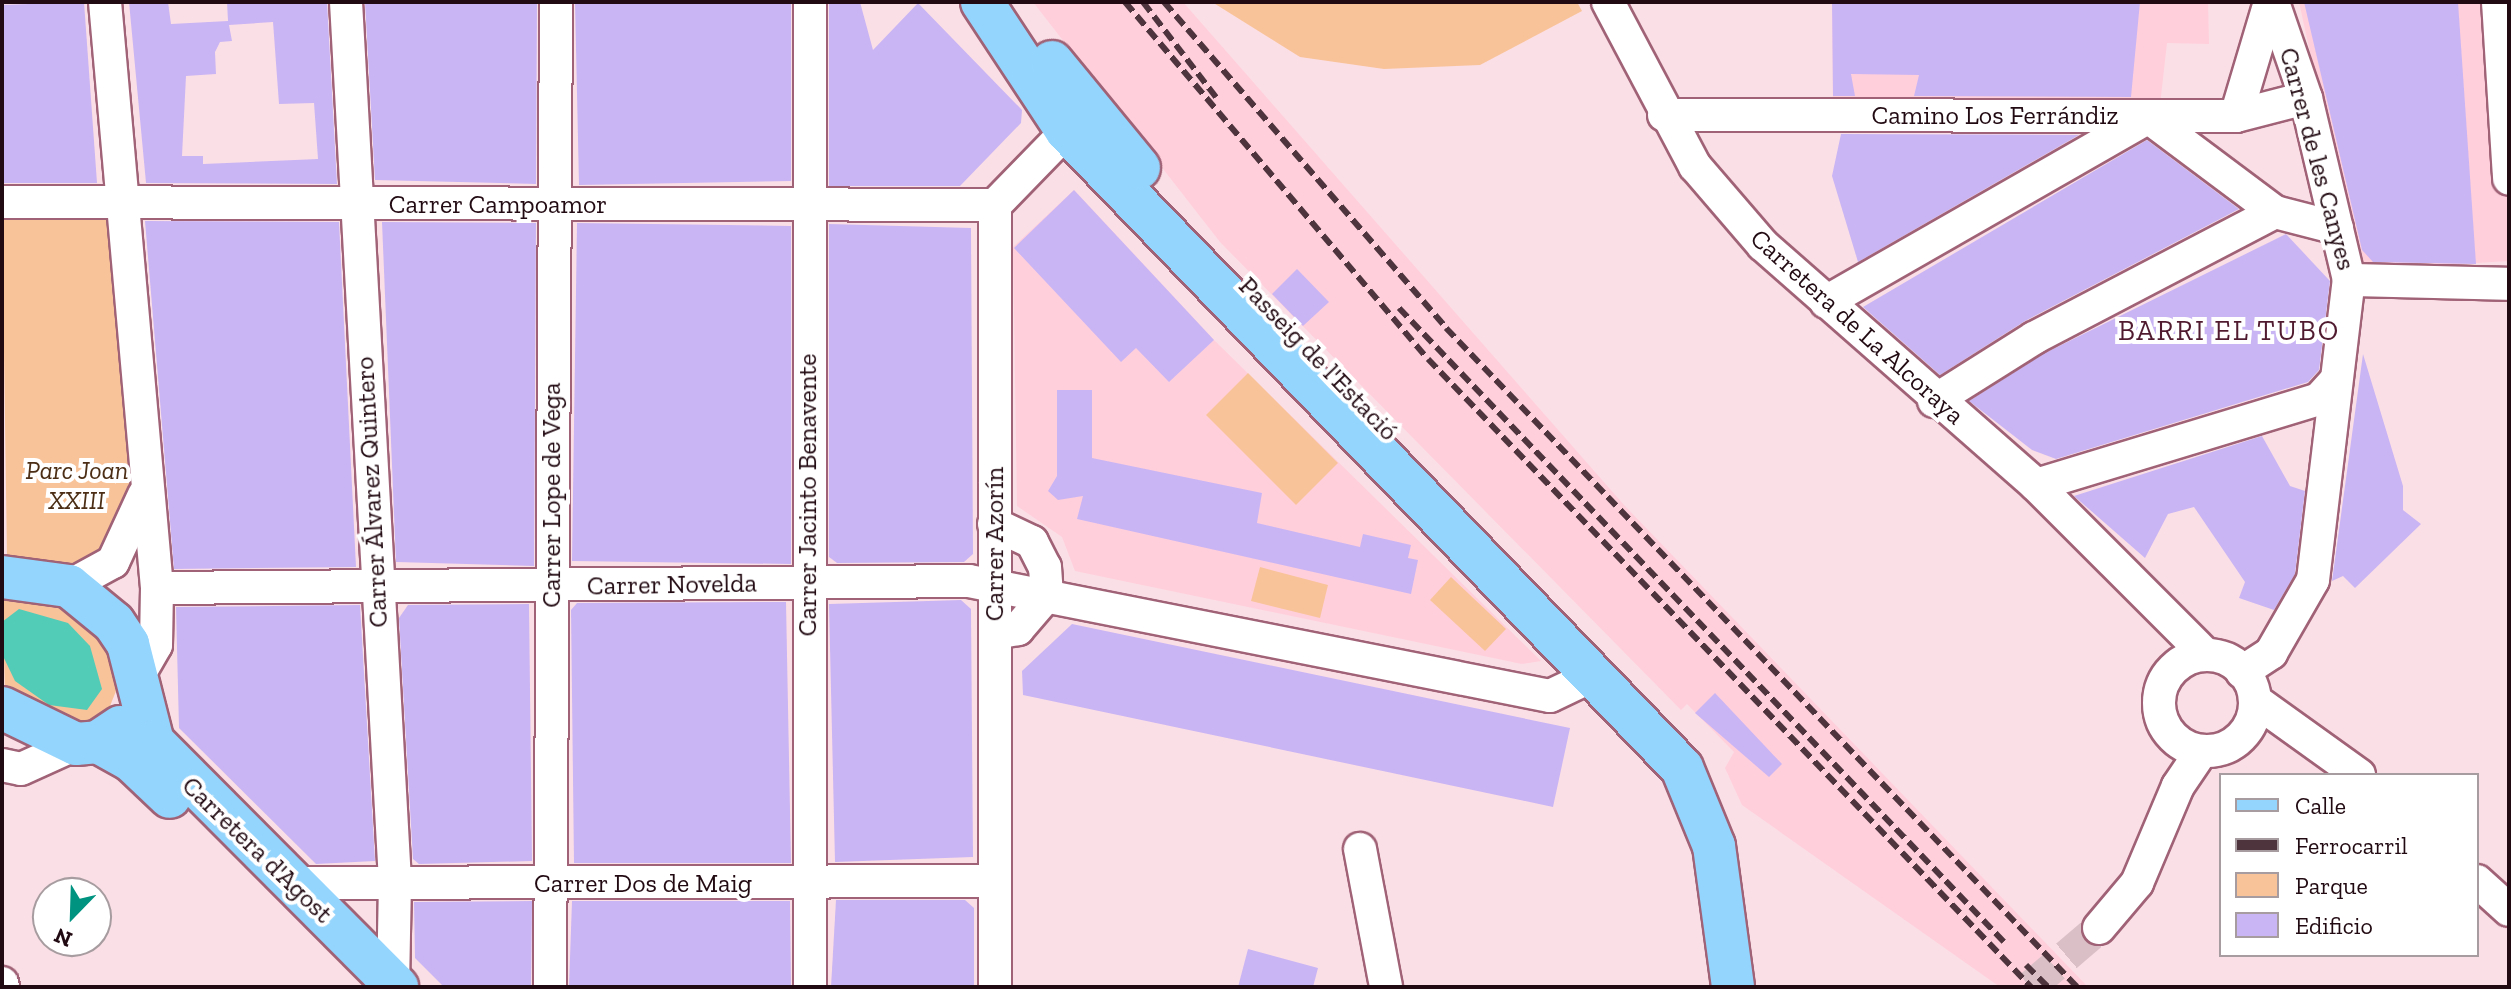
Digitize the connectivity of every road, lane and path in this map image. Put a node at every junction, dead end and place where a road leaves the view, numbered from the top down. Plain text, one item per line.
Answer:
1 (105, 2) edge
2 (346, 2) edge
3 (556, 2) edge
4 (810, 2) edge
5 (982, 2) edge
6 (1010, 2) edge
7 (1608, 2) edge
8 (2271, 2) edge
9 (2498, 2) edge
10 (2306, 98) junction
11 (1664, 115) junction
12 (2236, 116) junction
13 (2148, 117) junction
14 (1067, 131) junction
15 (2509, 179) edge
16 (2, 202) edge
17 (809, 203) junction
18 (122, 205) junction
19 (357, 205) junction
20 (995, 205) junction
21 (553, 206) junction
22 (2283, 217) junction
23 (2337, 228) junction
24 (2349, 280) junction
25 (2509, 284) edge
26 (1826, 302) junction
27 (2335, 381) junction
28 (1934, 401) junction
29 (2036, 485) junction
30 (145, 492) junction
31 (994, 524) junction
32 (4, 575) edge
33 (807, 583) junction
34 (69, 586) junction
35 (994, 586) junction
36 (377, 587) junction
37 (552, 587) junction
38 (157, 588) junction
39 (1047, 595) junction
40 (2162, 608) junction
41 (995, 633) junction
42 (2206, 655) junction
43 (2175, 665) junction
44 (2242, 672) junction
45 (1590, 677) junction
46 (137, 689) junction
47 (2256, 701) junction
48 (2, 708) edge
49 (2244, 736) junction
50 (87, 743) junction
51 (2310, 744) junction
52 (2189, 747) junction
53 (2356, 773) edge
54 (8, 775) edge
55 (1360, 849) dead end
56 (993, 881) junction
57 (395, 882) junction
58 (294, 883) junction
59 (809, 883) junction
60 (2479, 883) edge
61 (549, 885) junction
62 (2509, 910) edge
63 (2099, 928) tunnel mouth
64 (383, 986) edge
65 (550, 987) edge
66 (810, 987) edge
67 (995, 987) edge
68 (1386, 987) edge
69 (1733, 987) edge
70 (1758, 987) edge

1 - 18 street
2 - 19 street, Carrer Álvarez Quintero
3 - 21 street, Carrer Lope de Vega
4 - 17 street, Carrer Jacinto Benavente
5 - 14 main road, Passeig de l'Estació
6 - 70 main road, Passeig de l'Estació
7 - 11 street, Carretera de La Alcoraya
8 - 10 street, Carrer de les Canyes
8 - 12 street
9 - 15 street
10 - 12 street
10 - 23 street, Carrer de les Canyes
11 - 13 street, Camino Los Ferrándiz
11 - 26 street, Carretera de La Alcoraya
12 - 13 street
13 - 22 street, Camino Los Ferrándiz
13 - 26 street
14 - 20 street
14 - 45 main road, Passeig de l'Estació
16 - 18 street, Carrer Campoamor
17 - 20 street, Carrer Campoamor
17 - 21 street, Carrer Campoamor
17 - 33 street, Carrer Jacinto Benavente
18 - 19 street, Carrer Campoamor
18 - 30 street
19 - 21 street, Carrer Campoamor
19 - 36 street, Carrer Álvarez Quintero
20 - 31 street, Carrer Azorín
21 - 37 street, Carrer Lope de Vega
22 - 23 street
22 - 28 street
23 - 24 street, Carrer de les Canyes
24 - 25 street
24 - 27 street, Carrer de les Canyes
26 - 28 street, Carretera de La Alcoraya
27 - 29 street
27 - 44 street, Carrer de les Canyes
28 - 29 street, Carretera de La Alcoraya
29 - 40 street, Carretera de La Alcoraya
30 - 34 street
30 - 38 street
31 - 35 street, Carrer Azorín
31 - 39 street
32 - 34 main road
33 - 35 street, Carrer Novelda
33 - 37 street, Carrer Novelda
33 - 59 street, Carrer Jacinto Benavente
34 - 46 main road, Carretera d'Agost
35 - 39 street, Carrer Novelda
35 - 41 street, Carrer Azorín
36 - 37 street, Carrer Novelda
36 - 38 street, Carrer Novelda
36 - 57 street, Carrer Álvarez Quintero
37 - 61 street, Carrer Lope de Vega
38 - 46 street
39 - 41 street
39 - 45 street, Carrer Novelda
40 - 42 street, Carretera de La Alcoraya
40 - 43 street
41 - 56 street, Carrer Azorín
42 - 43 street
42 - 44 street
43 - 52 street
44 - 47 street
45 - 69 main road, Passeig de l'Estació
46 - 50 main road
46 - 58 main road, Carretera d'Agost
47 - 49 street
47 - 51 street
48 - 50 main road, Carretera d'Agost
49 - 51 street
49 - 52 street
50 - 54 street
50 - 64 main road, Carretera d'Agost
51 - 53 street
52 - 63 street
55 - 68 street
56 - 59 street, Carrer Dos de Maig
56 - 67 street, Carrer Azorín
57 - 58 street, Carrer Dos de Maig
57 - 61 street, Carrer Dos de Maig
57 - 64 street, Carrer Álvarez Quintero
58 - 64 main road, Carretera d'Agost
59 - 61 street, Carrer Dos de Maig
59 - 66 street, Carrer Jacinto Benavente
60 - 62 street
61 - 65 street, Carrer Lope de Vega

